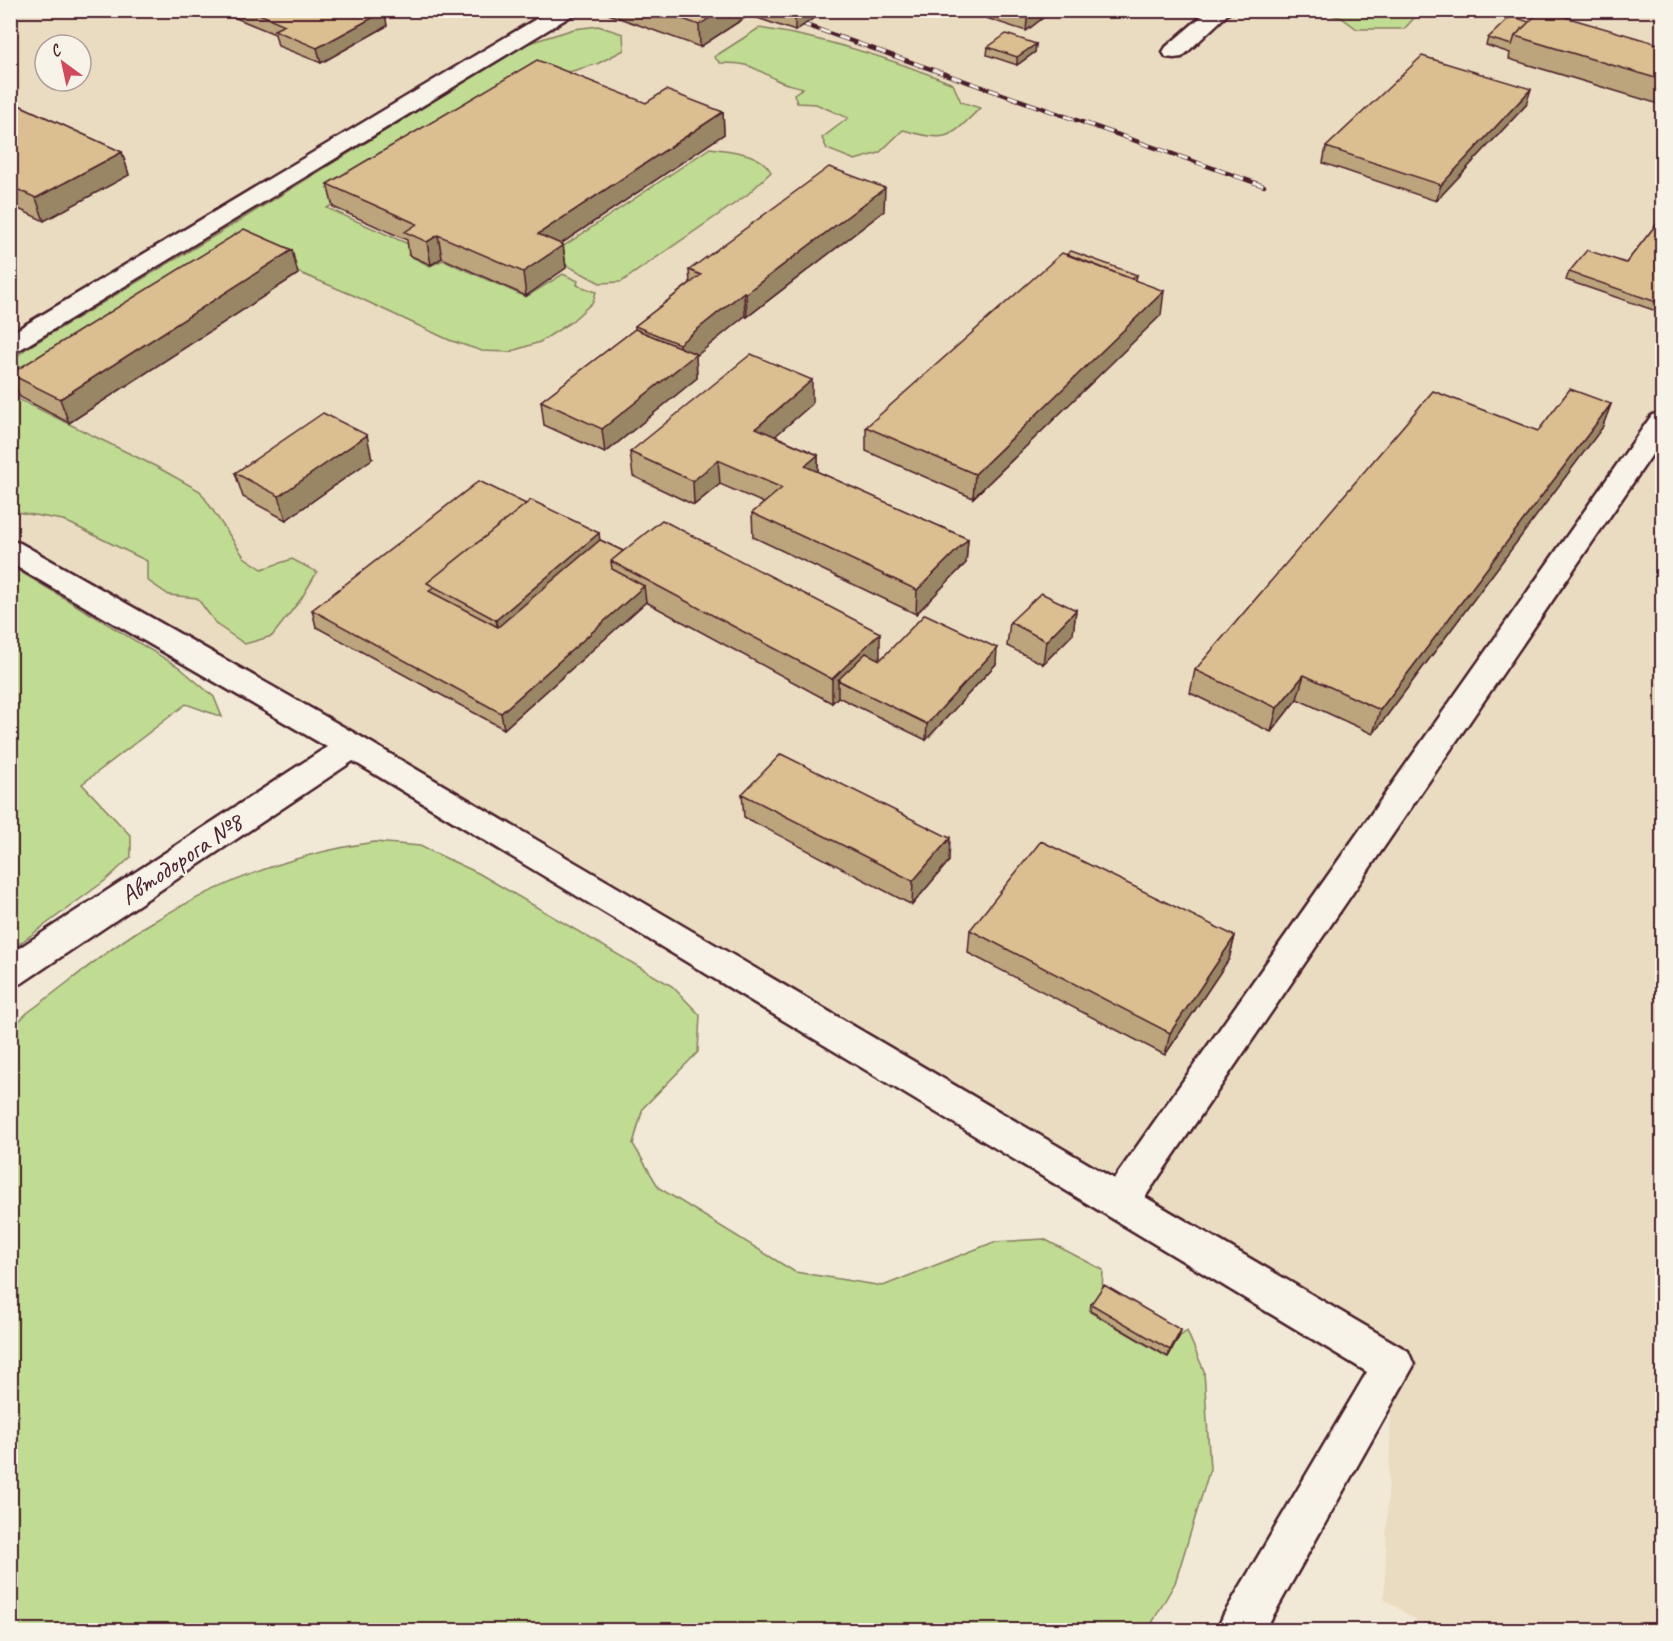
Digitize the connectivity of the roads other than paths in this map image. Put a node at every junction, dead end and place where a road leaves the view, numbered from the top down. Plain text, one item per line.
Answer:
1 (567, 10) edge
2 (1222, 10) edge
3 (1174, 52) dead end
4 (10, 345) edge
5 (1662, 422) edge
6 (10, 550) edge
7 (352, 746) junction
8 (10, 973) edge
9 (1119, 1203) junction
10 (1240, 1630) edge

1 - 4 street
2 - 3 street
5 - 9 street
6 - 7 street
7 - 8 street, Автодорога №8
7 - 9 street
9 - 10 street

